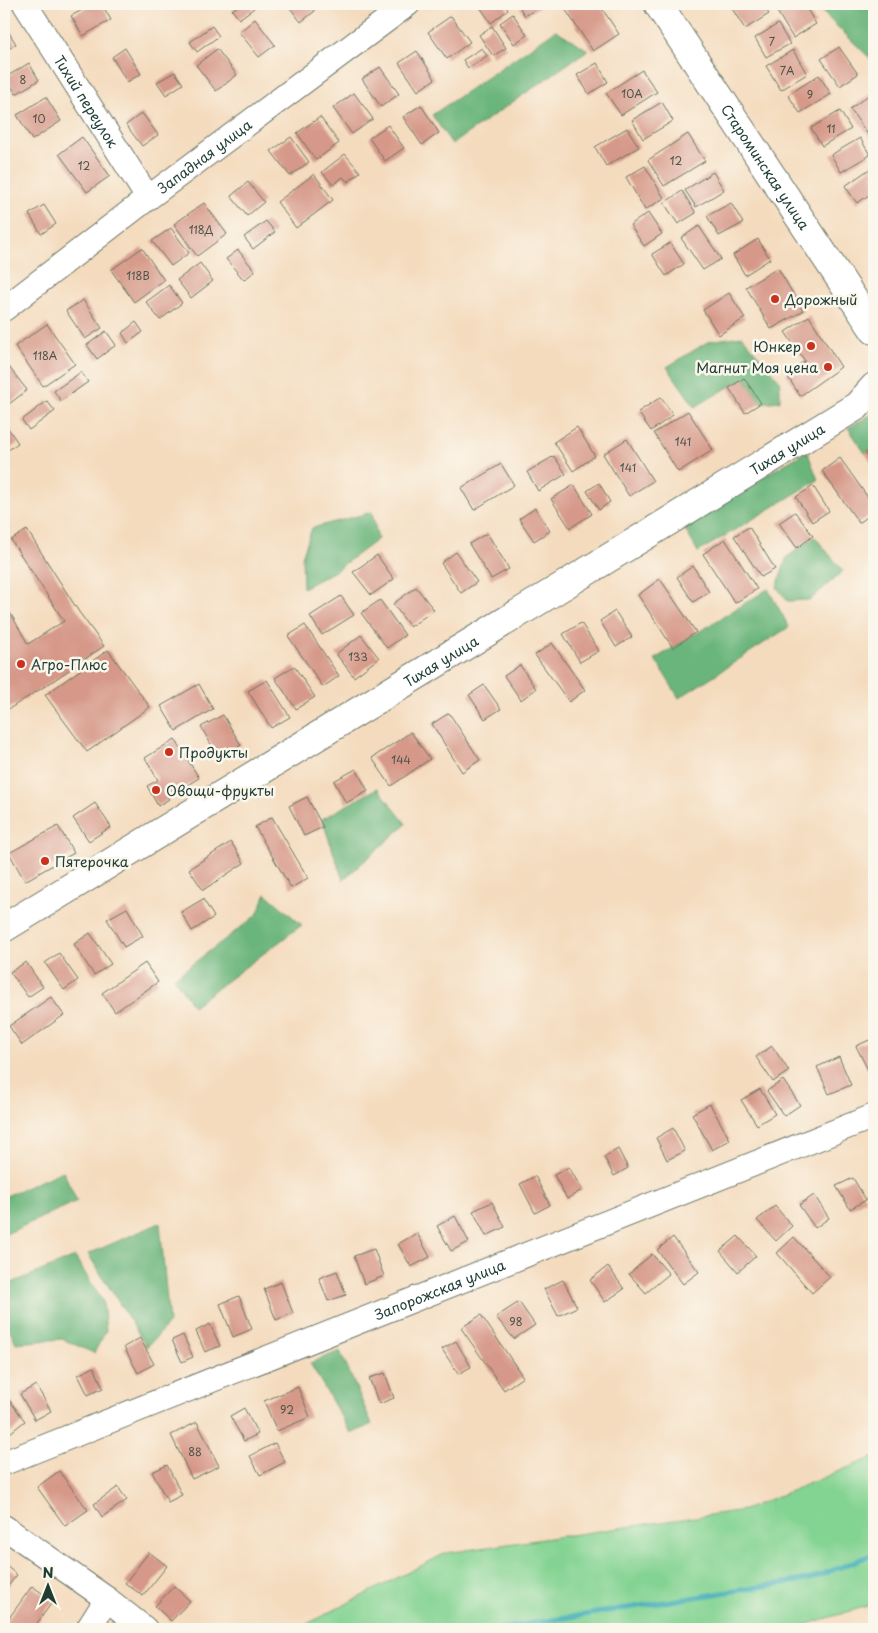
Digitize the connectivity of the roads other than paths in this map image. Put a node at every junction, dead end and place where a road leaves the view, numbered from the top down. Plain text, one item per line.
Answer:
1 (25, 4) edge
2 (408, 4) edge
3 (658, 4) edge
4 (148, 198) junction
5 (4, 308) edge
6 (874, 330) edge
7 (874, 387) edge
8 (4, 928) edge
9 (874, 1116) edge
10 (4, 1463) edge
11 (4, 1527) edge
12 (107, 1599) junction
13 (88, 1629) edge
14 (145, 1629) edge

1 - 4 street, Тихий переулок
2 - 4 street, Западная улица
3 - 6 main road, Староминская улица
4 - 5 street, Западная улица
7 - 8 main road, Тихая улица
9 - 10 street, Запорожская улица
11 - 12 street
12 - 13 street
12 - 14 street

